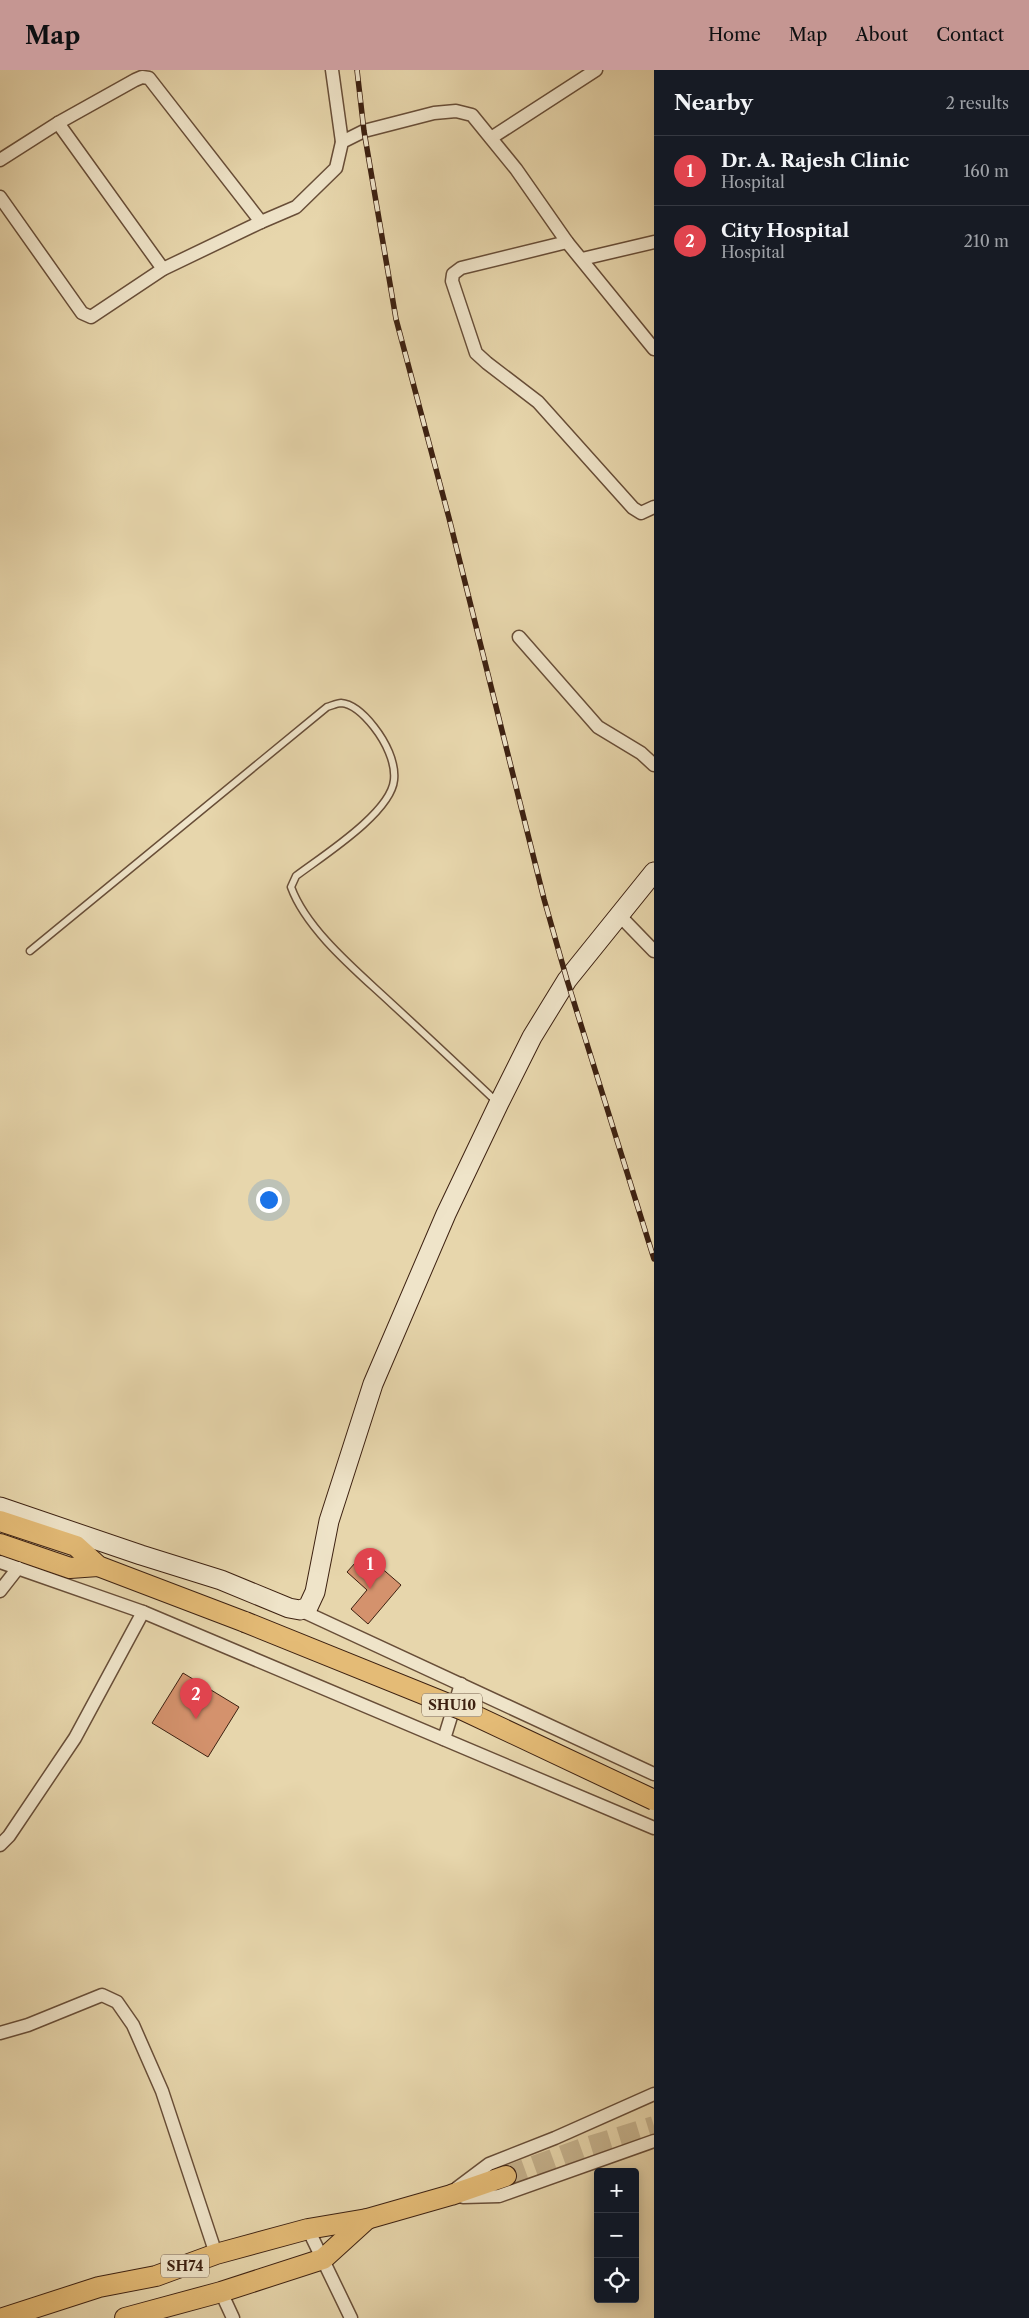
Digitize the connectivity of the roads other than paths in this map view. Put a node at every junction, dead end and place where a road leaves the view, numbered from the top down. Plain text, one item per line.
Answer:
1 (332, 70) edge
2 (596, 70) edge
3 (153, 74) edge
4 (58, 123) junction
5 (491, 138) junction
6 (342, 142) junction
7 (0, 160) edge
8 (0, 197) edge
9 (261, 222) junction
10 (567, 242) junction
11 (654, 242) edge
12 (582, 259) junction
13 (162, 269) junction
14 (654, 349) edge
15 (654, 507) edge
16 (519, 637) dead end
17 (654, 765) edge
18 (654, 872) edge
19 (619, 915) junction
20 (30, 951) dead end
21 (654, 952) edge
22 (499, 1103) junction
23 (0, 1507) edge
24 (0, 1521) edge
25 (0, 1544) edge
26 (0, 1562) edge
27 (98, 1566) junction
28 (18, 1568) junction
29 (0, 1591) edge
30 (300, 1610) junction
31 (144, 1612) junction
32 (461, 1684) junction
33 (444, 1739) junction
34 (654, 1774) edge
35 (654, 1800) edge
36 (654, 1828) edge
37 (0, 1845) edge
38 (0, 2033) edge
39 (654, 2094) edge
40 (654, 2140) edge
41 (506, 2176) tunnel mouth
42 (445, 2197) junction
43 (367, 2218) junction
44 (308, 2230) junction
45 (216, 2254) junction
46 (323, 2259) junction
47 (221, 2292) junction
48 (4, 2318) edge
49 (125, 2318) edge
50 (233, 2318) edge
51 (351, 2318) edge

1 - 6 street
2 - 5 street
3 - 4 street
3 - 9 street
4 - 7 street
4 - 13 street
5 - 6 street
5 - 10 street
6 - 9 street
8 - 13 street
9 - 13 street
10 - 12 street
10 - 15 street
11 - 12 street
12 - 14 street
16 - 17 street
18 - 19 street
19 - 21 street
19 - 22 street
20 - 22 lane
22 - 30 street
23 - 30 street
24 - 27 main road, SHU10
25 - 27 main road, SHU10
26 - 28 street
27 - 35 main road, SHU10, bridge
28 - 29 street
28 - 31 street
30 - 32 street
31 - 33 street
31 - 37 street
32 - 33 street
32 - 34 street
33 - 36 street
38 - 45 street
39 - 42 street
40 - 42 street
41 - 42 main road, SH74
42 - 43 main road, SH74
43 - 44 main road, SH74
43 - 46 main road, SH74
44 - 45 main road, SH74
44 - 46 street
45 - 48 main road, SH74
46 - 47 main road, SH74
46 - 51 street
47 - 49 main road, SH74
47 - 50 street

